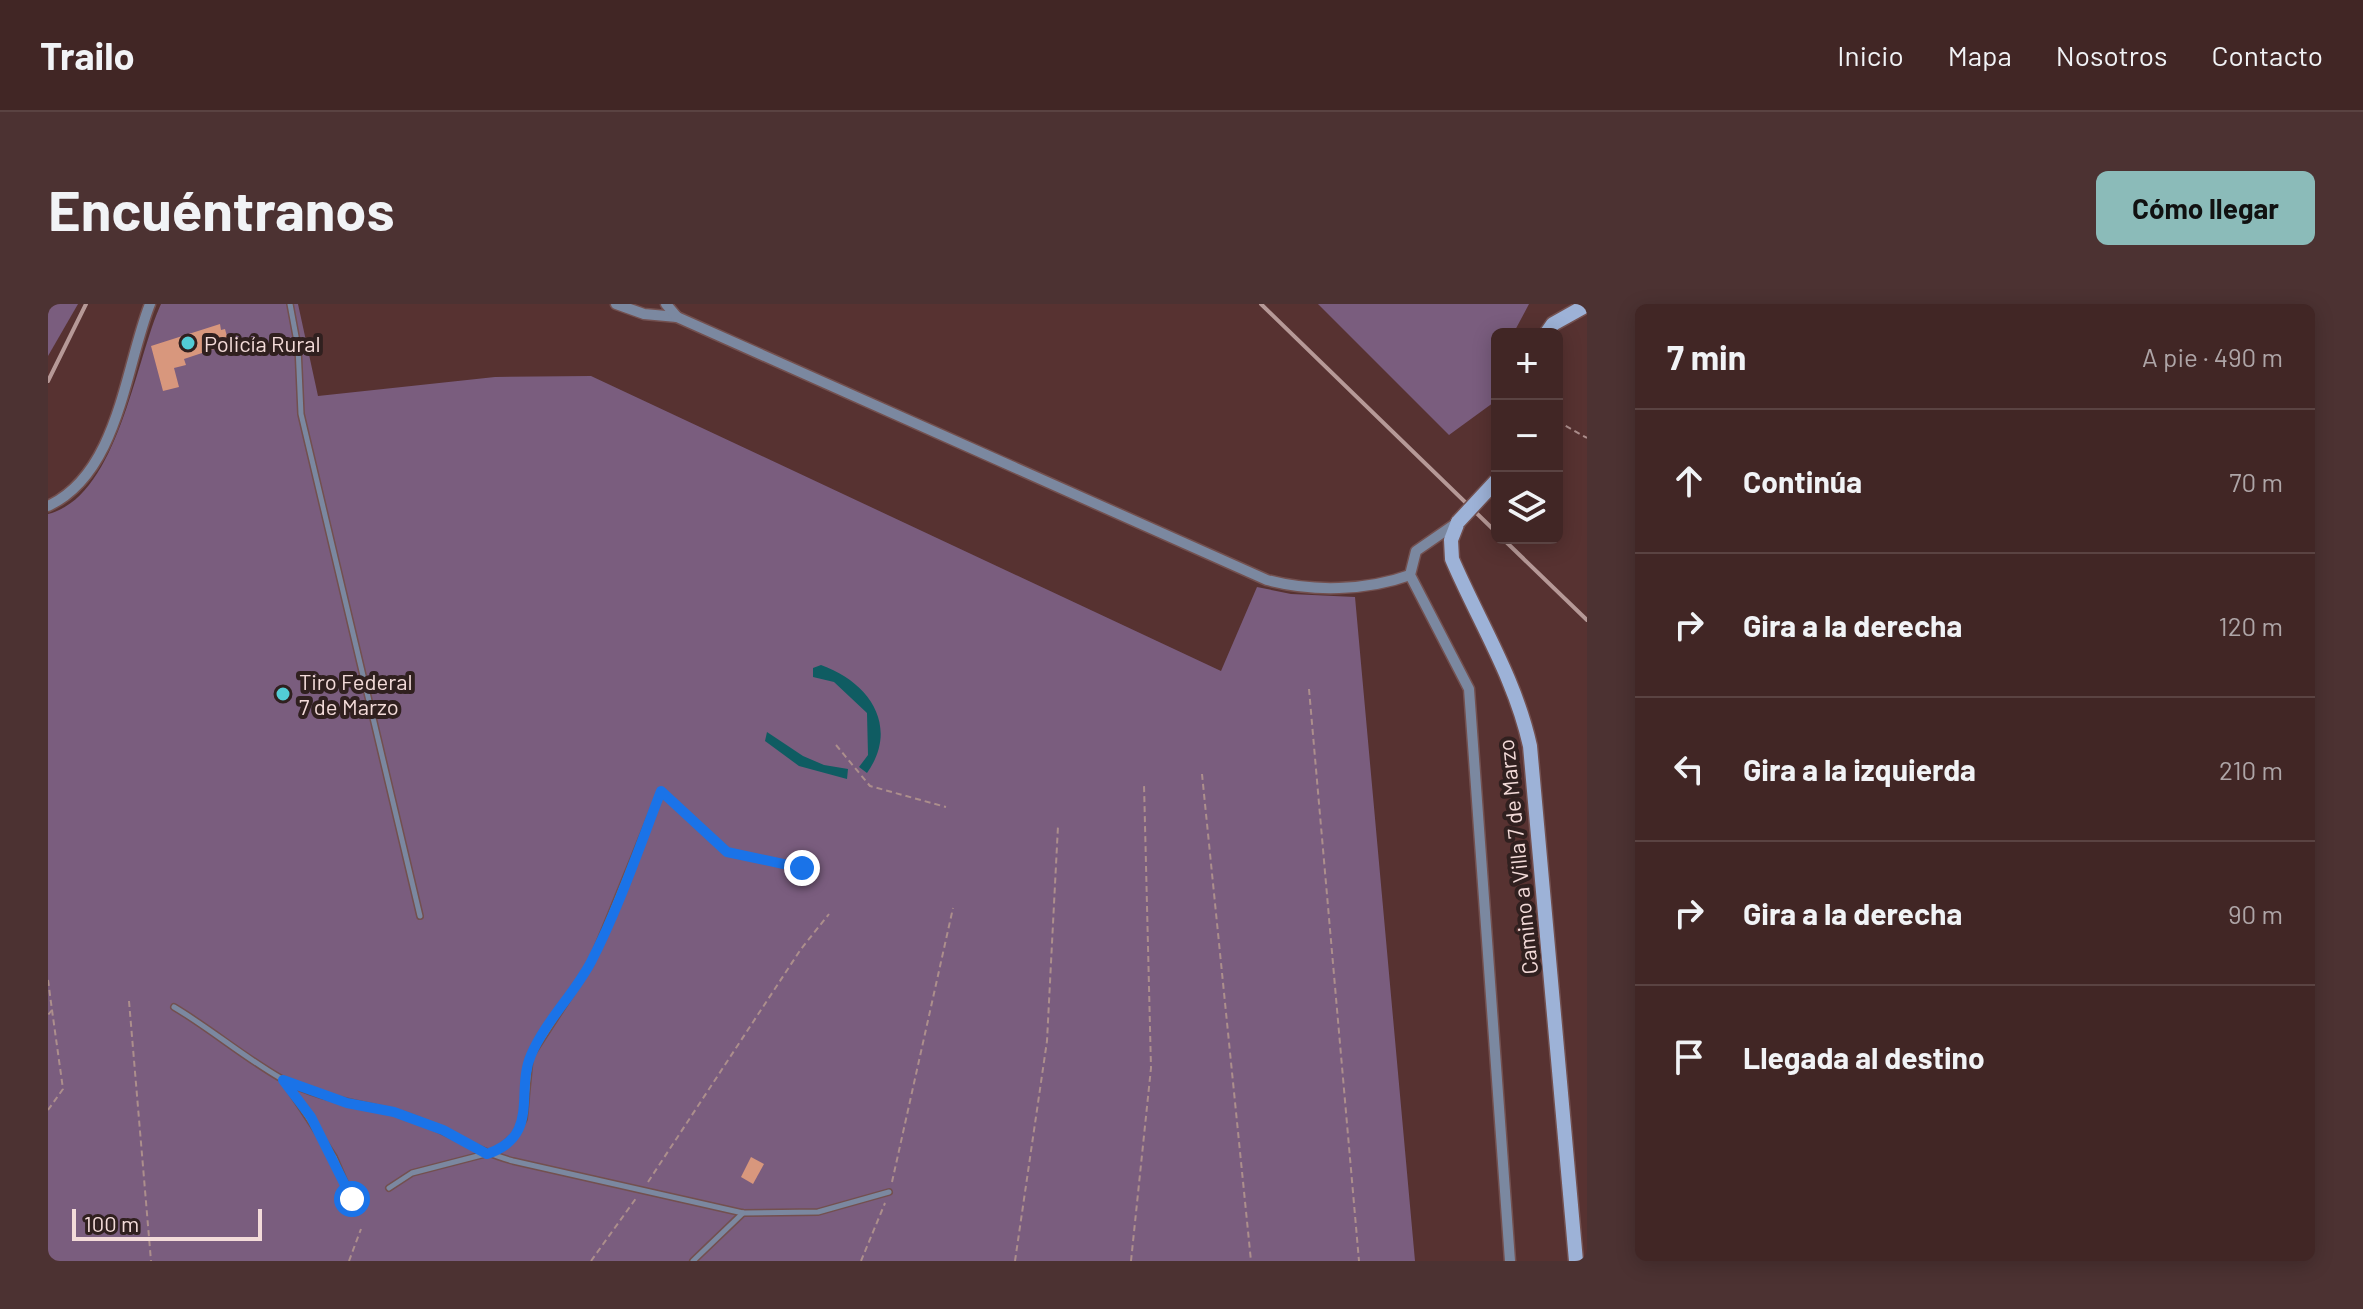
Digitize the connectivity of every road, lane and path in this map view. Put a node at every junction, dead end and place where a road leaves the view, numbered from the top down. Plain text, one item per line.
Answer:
1 (150, 304) edge
2 (290, 304) edge
3 (616, 304) edge
4 (666, 304) edge
5 (1587, 305) edge
6 (677, 317) junction
7 (1550, 328) edge
8 (1563, 424) edge
9 (1587, 438) edge
10 (1491, 487) edge
11 (48, 506) edge
12 (1458, 522) junction
13 (1410, 575) junction
14 (1309, 689) dead end
15 (836, 745) dead end
16 (1202, 774) dead end
17 (1144, 784) dead end
18 (946, 807) dead end
19 (1058, 826) dead end
20 (802, 868) dead end
21 (953, 908) dead end
22 (829, 914) dead end
23 (420, 916) dead end
24 (48, 980) edge
25 (129, 1001) dead end
26 (174, 1007) dead end
27 (52, 1010) junction
28 (48, 1015) edge
29 (283, 1080) junction
30 (48, 1110) edge
31 (487, 1154) junction
32 (389, 1188) dead end
33 (641, 1192) junction
34 (889, 1192) junction
35 (352, 1199) dead end
36 (743, 1213) junction
37 (361, 1229) dead end
38 (151, 1261) edge
39 (349, 1261) edge
40 (591, 1261) edge
41 (693, 1261) edge
42 (861, 1261) edge
43 (1015, 1261) edge
44 (1131, 1261) edge
45 (1251, 1261) edge
46 (1359, 1261) edge
47 (1510, 1261) edge
48 (1576, 1261) edge

1 - 11 street
2 - 23 lane
3 - 6 street
4 - 6 street
5 - 7 street
6 - 13 street
8 - 9 path
10 - 12 street, bridge
12 - 13 street
12 - 48 street, Camino a Villa 7 de Marzo
13 - 47 street
14 - 46 path
15 - 18 path
16 - 45 path
17 - 44 path
19 - 43 path
20 - 31 lane
21 - 34 path
22 - 33 path
24 - 27 path
25 - 38 path
26 - 29 lane
27 - 28 path
27 - 30 path
29 - 31 lane
29 - 35 lane
31 - 32 lane
31 - 33 lane
33 - 36 lane
33 - 40 path
34 - 36 lane
34 - 42 path
36 - 41 lane
37 - 39 path

